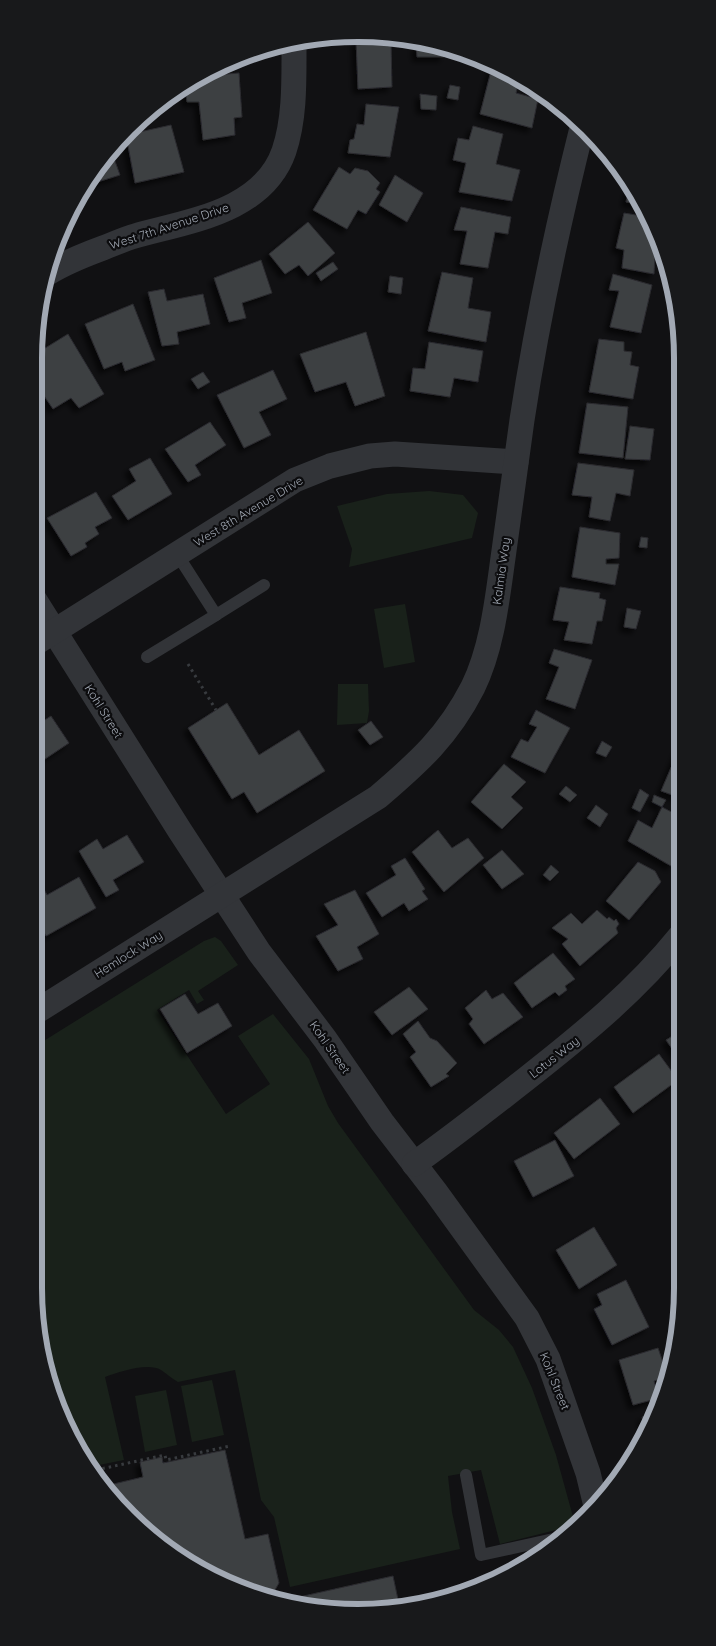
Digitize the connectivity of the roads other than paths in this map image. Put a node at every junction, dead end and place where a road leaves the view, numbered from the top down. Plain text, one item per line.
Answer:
1 (294, 49) edge
2 (580, 134) edge
3 (55, 268) edge
4 (516, 462) junction
5 (177, 554) junction
6 (264, 585) dead end
7 (216, 615) junction
8 (44, 638) edge
9 (147, 657) dead end
10 (222, 894) junction
11 (674, 944) edge
12 (42, 1008) edge
13 (414, 1164) junction
14 (466, 1475) dead end
15 (594, 1497) edge
16 (546, 1541) edge

1 - 3 street, West 7th Avenue Drive
2 - 4 street, Kalmia Way
4 - 5 street, West 8th Avenue Drive
4 - 10 street, Kalmia Way
5 - 7 lane
5 - 8 street, West 8th Avenue Drive
6 - 7 lane
7 - 9 lane
8 - 10 street, Kohl Street
10 - 12 street, Hemlock Way
10 - 13 street, Kohl Street
11 - 13 street, Lotus Way
13 - 15 street, Kohl Street
14 - 16 lane

